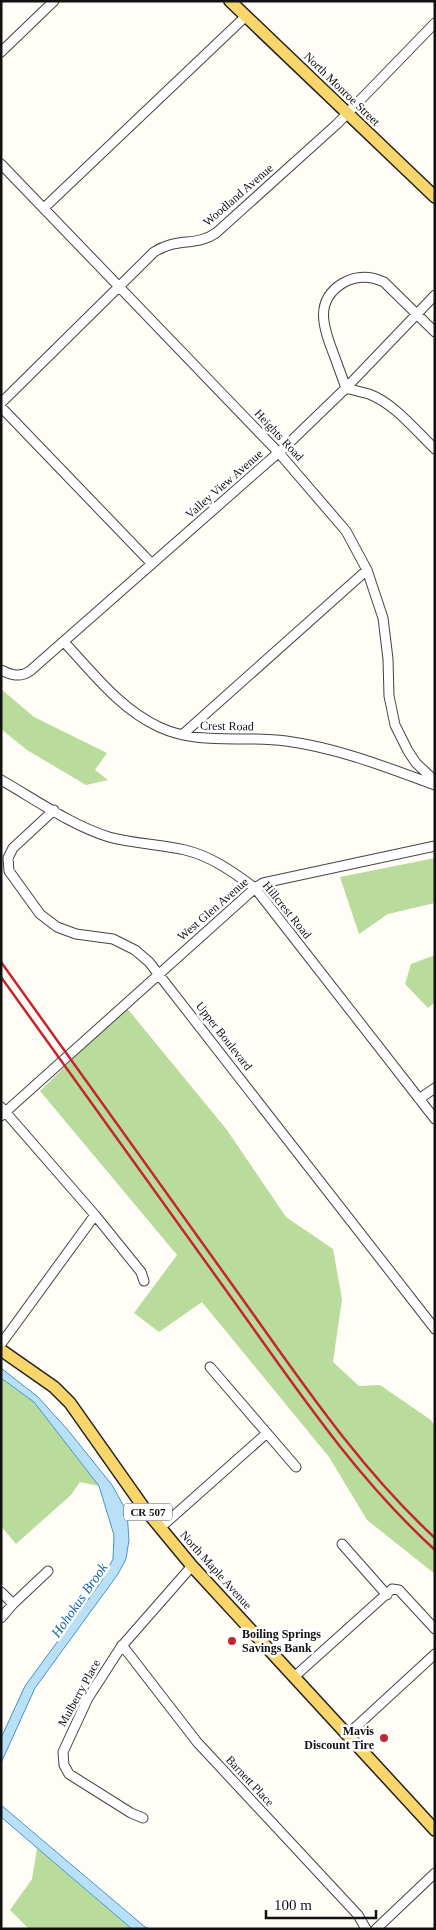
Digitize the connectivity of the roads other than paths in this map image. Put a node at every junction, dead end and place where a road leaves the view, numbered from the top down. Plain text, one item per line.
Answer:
1 (54, 1) edge
2 (230, 1) edge
3 (43, 5) edge
4 (246, 16) junction
5 (435, 23) edge
6 (1, 52) edge
7 (348, 114) junction
8 (1, 164) edge
9 (435, 197) edge
10 (44, 208) junction
11 (119, 286) junction
12 (435, 294) edge
13 (417, 313) junction
14 (435, 332) edge
15 (346, 388) junction
16 (1, 403) edge
17 (1, 408) edge
18 (435, 449) edge
19 (279, 452) junction
20 (152, 564) junction
21 (367, 570) junction
22 (64, 642) junction
23 (1, 670) edge
24 (182, 736) junction
25 (1, 780) edge
26 (435, 780) edge
27 (435, 785) edge
28 (54, 810) junction
29 (435, 846) edge
30 (255, 888) junction
31 (158, 974) junction
32 (435, 1088) edge
33 (419, 1100) junction
34 (3, 1111) edge
35 (435, 1119) edge
36 (95, 1215) junction
37 (144, 1281) dead end
38 (435, 1329) edge
39 (1, 1344) edge
40 (1, 1350) edge
41 (210, 1367) dead end
42 (267, 1433) junction
43 (296, 1468) dead end
44 (160, 1528) junction
45 (342, 1544) dead end
46 (192, 1566) junction
47 (48, 1571) dead end
48 (1, 1592) edge
49 (387, 1595) junction
50 (13, 1604) junction
51 (1, 1618) edge
52 (435, 1629) edge
53 (122, 1645) junction
54 (435, 1654) edge
55 (294, 1677) junction
56 (346, 1735) junction
57 (143, 1818) dead end
58 (435, 1830) edge
59 (435, 1873) edge
60 (366, 1929) edge
61 (376, 1929) edge

1 - 3 street
2 - 4 main road, North Monroe Street
3 - 6 street
4 - 7 main road, North Monroe Street
4 - 10 street
5 - 7 street, Woodland Avenue
7 - 9 main road, North Monroe Street
7 - 11 street, Woodland Avenue
8 - 10 street, Heights Road
10 - 11 street, Heights Road
11 - 16 street, Woodland Avenue
11 - 19 street, Heights Road
12 - 13 street, Valley View Avenue
13 - 14 street
13 - 15 street, Valley View Avenue
13 - 15 street
15 - 18 street
15 - 19 street, Valley View Avenue
17 - 20 street
19 - 20 street, Valley View Avenue
19 - 21 street, Heights Road
20 - 22 street, Valley View Avenue
21 - 24 street
21 - 26 street, Heights Road
22 - 23 street
22 - 24 street, Crest Road
24 - 27 street, Crest Road
25 - 28 street, Hillcrest Road
28 - 30 street, Hillcrest Road
28 - 31 street, Upper Boulevard
29 - 30 street, West Glen Avenue
30 - 31 street, West Glen Avenue
30 - 33 street, Hillcrest Road
31 - 34 street, West Glen Avenue
31 - 38 street, Upper Boulevard
32 - 33 street
33 - 35 street, Hillcrest Road
34 - 36 street
36 - 37 street
36 - 39 street
40 - 44 main road, North Maple Avenue / CR 507
41 - 42 street
42 - 43 street
42 - 44 street
44 - 46 main road, North Maple Avenue / CR 507
45 - 49 street
46 - 53 street, Mulberry Place
46 - 55 main road, North Maple Avenue / CR 507
47 - 50 street
48 - 50 street
49 - 52 street
49 - 55 street
50 - 51 street
53 - 57 street, Mulberry Place
53 - 60 street, Barnett Place
54 - 56 street
55 - 56 main road, North Maple Avenue / CR 507
56 - 58 main road, North Maple Avenue / CR 507
59 - 61 street

